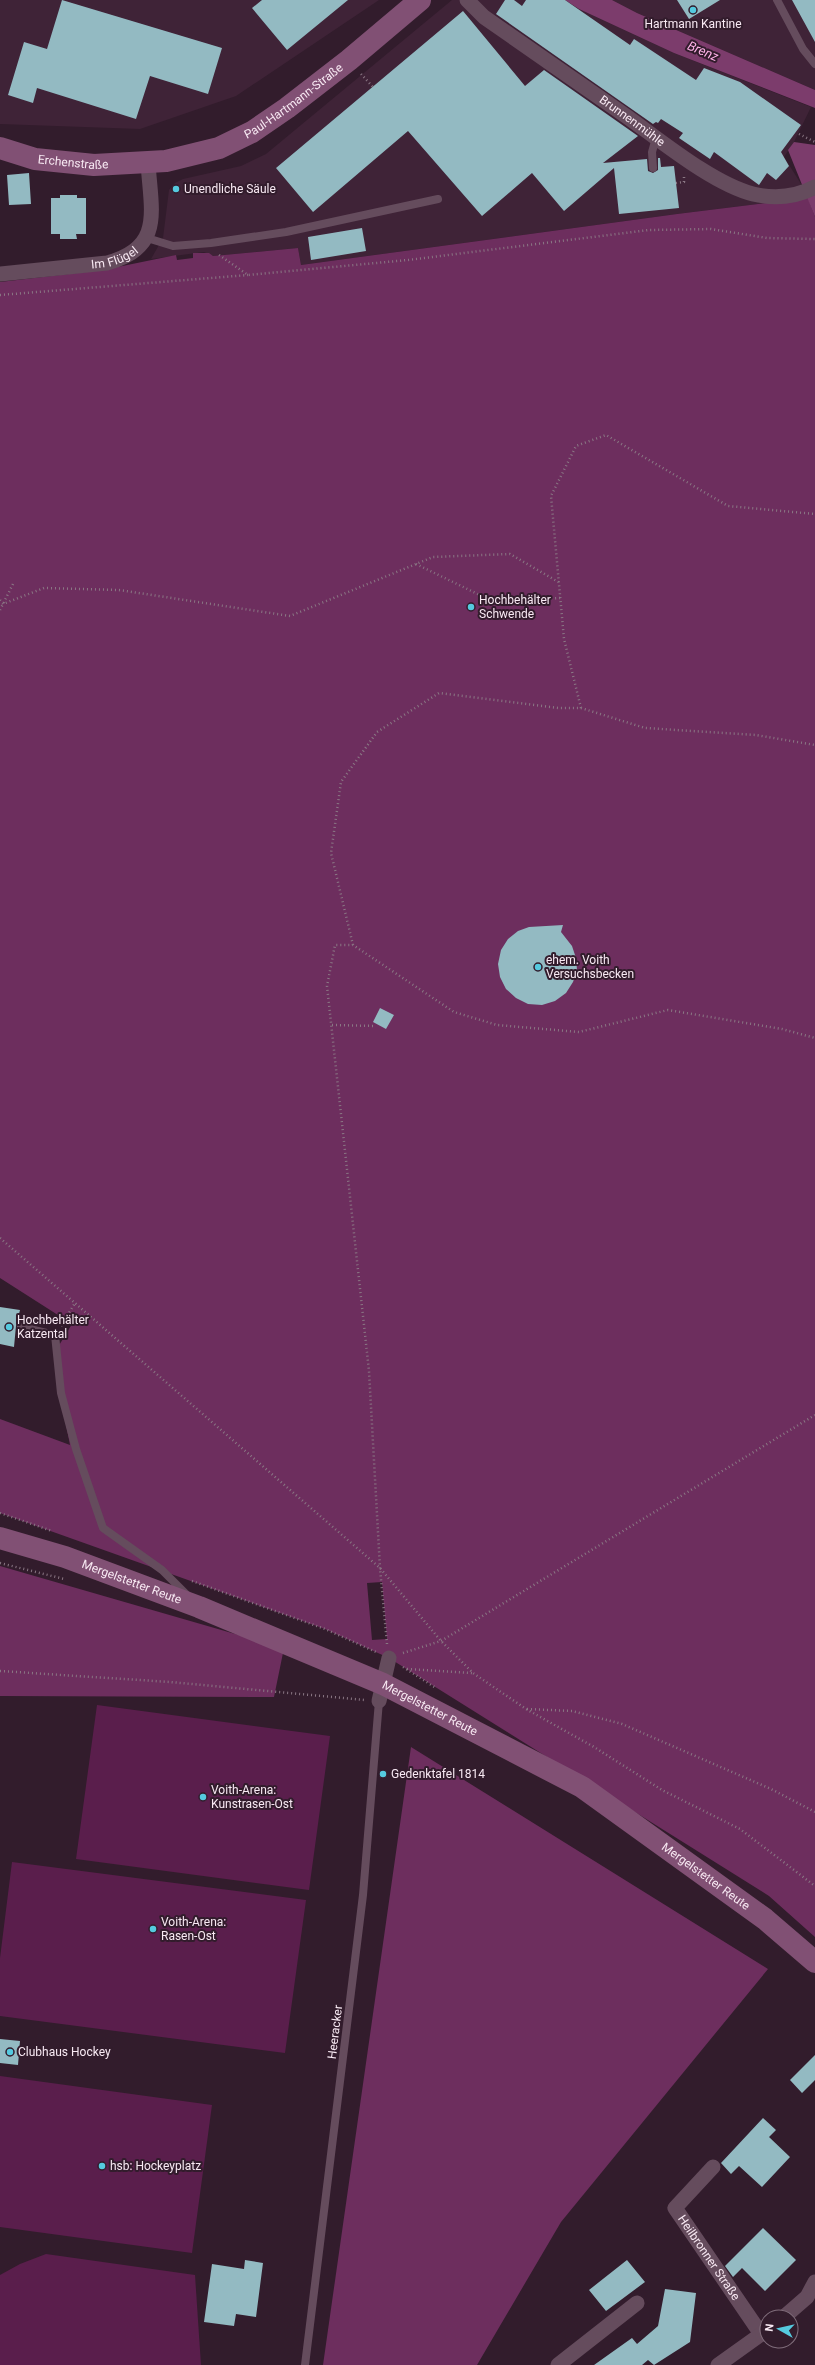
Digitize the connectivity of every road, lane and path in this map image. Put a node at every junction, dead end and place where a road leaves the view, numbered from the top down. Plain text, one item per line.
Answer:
1 (420, 0) edge
2 (466, 0) edge
3 (777, 0) edge
4 (815, 64) edge
5 (799, 134) dead end
6 (656, 138) junction
7 (815, 142) edge
8 (0, 148) edge
9 (148, 163) junction
10 (653, 168) dead end
11 (810, 190) edge
12 (438, 199) dead end
13 (147, 238) junction
14 (815, 239) edge
15 (211, 243) junction
16 (0, 274) edge
17 (248, 275) junction
18 (0, 295) edge
19 (815, 514) edge
20 (416, 564) junction
21 (14, 582) dead end
22 (560, 583) junction
23 (561, 598) junction
24 (0, 600) edge
25 (3, 604) junction
26 (0, 610) edge
27 (581, 708) junction
28 (815, 745) edge
29 (353, 945) junction
30 (332, 1025) junction
31 (376, 1026) dead end
32 (815, 1038) edge
33 (0, 1238) edge
34 (75, 1303) junction
35 (21, 1327) dead end
36 (55, 1335) junction
37 (815, 1415) edge
38 (0, 1538) edge
39 (380, 1568) junction
40 (199, 1607) junction
41 (441, 1641) junction
42 (389, 1658) junction
43 (406, 1669) dead end
44 (0, 1671) edge
45 (473, 1673) junction
46 (381, 1692) junction
47 (526, 1709) junction
48 (815, 1812) edge
49 (815, 1886) edge
50 (815, 1962) edge
51 (713, 2167) dead end
52 (815, 2282) edge
53 (811, 2300) edge
54 (637, 2303) dead end
55 (797, 2309) edge
56 (759, 2325) edge
57 (759, 2336) edge
58 (305, 2365) edge
59 (558, 2365) edge
60 (718, 2365) edge

1 - 9 street, Paul-Hartmann-Straße
2 - 6 street, Brunnenmühle
3 - 4 lane
5 - 7 path
6 - 10 lane
6 - 11 street, Brunnenmühle
8 - 9 street, Erchenstraße
9 - 13 street, Im Flügel
12 - 15 lane
13 - 15 lane
13 - 16 street, Im Flügel
14 - 17 path
15 - 17 path
17 - 18 path
19 - 22 path
20 - 22 path
20 - 23 path
20 - 25 path
21 - 25 path
22 - 23 path
23 - 27 path
24 - 25 path
25 - 26 path
27 - 28 path
27 - 29 path
29 - 30 path
29 - 32 path
30 - 31 path
30 - 39 path
33 - 34 path
34 - 36 path
34 - 39 path
35 - 36 lane
36 - 40 lane
37 - 41 path
38 - 40 street, Mergelstetter Reute
39 - 41 path
39 - 42 path
40 - 46 street, Mergelstetter Reute
41 - 42 path
41 - 45 path
42 - 46 street
43 - 45 path
44 - 46 path
45 - 47 path
46 - 50 street, Mergelstetter Reute
46 - 58 lane, Heeracker
47 - 48 path
47 - 49 path
51 - 56 street, Heilbronner Straße
52 - 53 street
53 - 55 street
54 - 59 street
57 - 60 street, Heilbronner Straße

